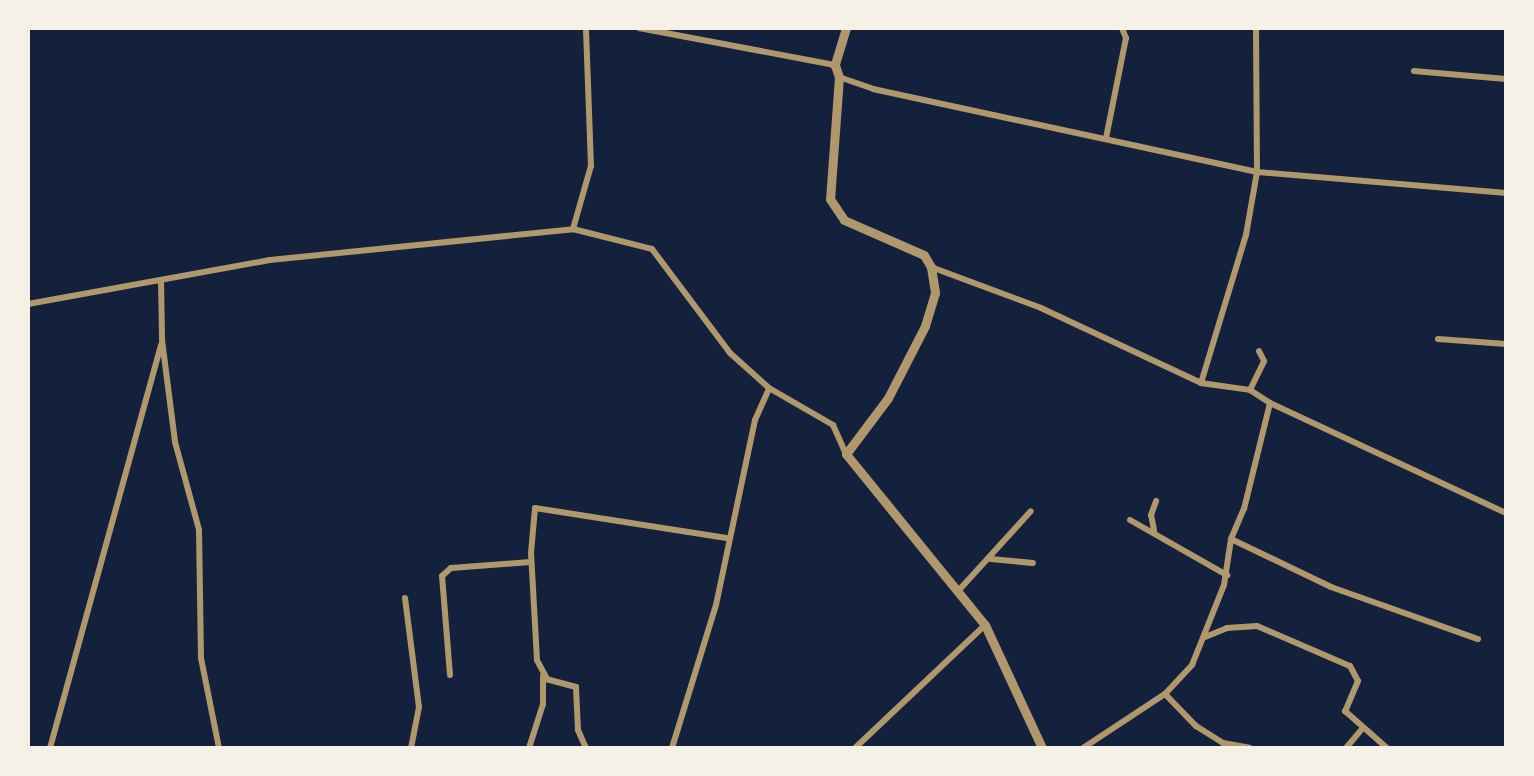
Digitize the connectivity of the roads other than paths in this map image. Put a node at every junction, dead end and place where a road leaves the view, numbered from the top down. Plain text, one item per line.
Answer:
1 (586, 28) edge
2 (639, 28) edge
3 (846, 28) edge
4 (1122, 28) edge
5 (1256, 28) edge
6 (685, 31) edge
7 (835, 65) junction
8 (1414, 71) dead end
9 (839, 76) junction
10 (1506, 79) edge
11 (1106, 138) junction
12 (1257, 172) junction
13 (1506, 192) edge
14 (574, 229) junction
15 (932, 268) junction
16 (160, 280) junction
17 (28, 304) edge
18 (1438, 339) dead end
19 (162, 340) junction
20 (1506, 344) edge
21 (1259, 351) dead end
22 (1201, 383) junction
23 (769, 388) junction
24 (1250, 390) junction
25 (1270, 404) junction
26 (846, 454) junction
27 (1156, 501) dead end
28 (1031, 511) dead end
29 (1506, 513) edge
30 (1130, 520) dead end
31 (1155, 531) junction
32 (727, 538) junction
33 (1232, 538) junction
34 (991, 559) junction
35 (532, 562) junction
36 (1032, 563) dead end
37 (1227, 574) junction
38 (960, 589) junction
39 (405, 598) dead end
40 (985, 625) junction
41 (1204, 638) junction
42 (1478, 639) dead end
43 (543, 674) junction
44 (450, 675) dead end
45 (1165, 694) junction
46 (1363, 728) junction
47 (50, 748) edge
48 (219, 748) edge
49 (411, 748) edge
50 (529, 748) edge
51 (586, 748) edge
52 (672, 748) edge
53 (855, 748) edge
54 (1042, 748) edge
55 (1083, 748) edge
56 (1250, 748) edge
57 (1346, 748) edge
58 (1387, 748) edge

1 - 14 street
2 - 6 street
3 - 7 street
4 - 11 street
5 - 12 street
6 - 7 street
7 - 9 street
8 - 10 street
9 - 11 street
9 - 15 street
11 - 12 street
12 - 13 street
12 - 22 street
14 - 16 street
14 - 23 street
15 - 22 street
15 - 26 street
16 - 17 street
16 - 19 street
18 - 20 street
19 - 47 street
19 - 48 street
21 - 24 street
22 - 24 street
23 - 26 street
23 - 32 street
24 - 25 street
25 - 29 street
25 - 33 street
26 - 38 street
27 - 31 street
28 - 34 street
30 - 31 street
31 - 37 street
32 - 35 street
32 - 52 street
33 - 37 street
33 - 42 street
34 - 36 street
34 - 38 street
35 - 43 street
35 - 44 street
37 - 41 street
38 - 40 street
39 - 49 street
40 - 53 street
40 - 54 street
41 - 45 street
41 - 46 street
43 - 50 street
43 - 51 street
45 - 55 street
45 - 56 street
46 - 57 street
46 - 58 street

